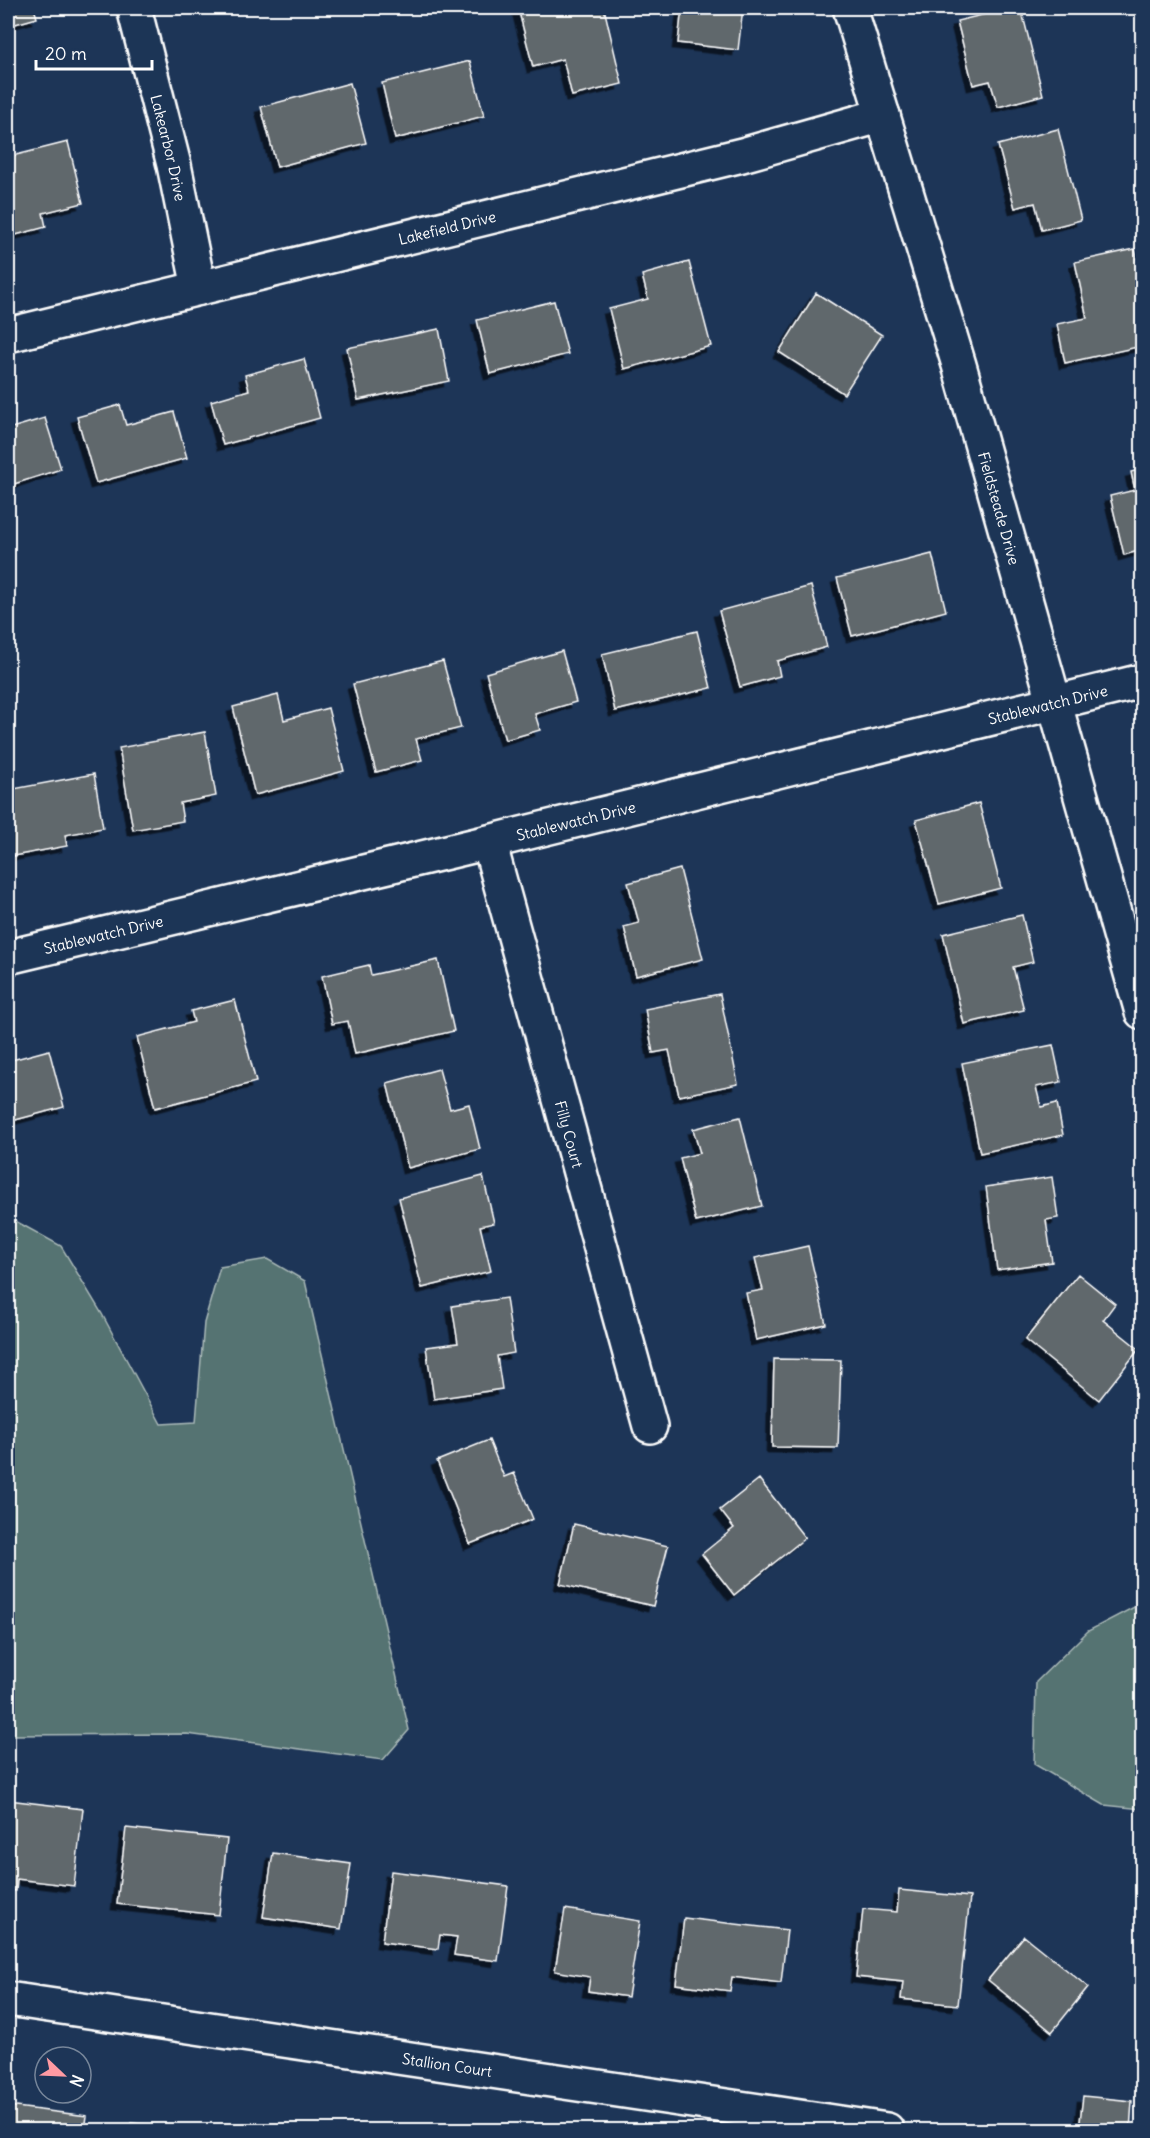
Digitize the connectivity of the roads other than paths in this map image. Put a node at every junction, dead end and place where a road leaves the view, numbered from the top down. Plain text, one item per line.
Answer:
1 (134, 8) edge
2 (850, 8) edge
3 (883, 115) junction
4 (199, 288) junction
5 (8, 335) edge
6 (1143, 681) edge
7 (1054, 701) junction
8 (489, 842) junction
9 (8, 957) edge
10 (1143, 1012) edge
11 (650, 1426) dead end
12 (8, 1999) edge
13 (887, 2130) edge

1 - 4 street, Lakearbor Drive
2 - 3 street, Fieldsteade Drive
3 - 4 street, Lakefield Drive
3 - 7 street, Fieldsteade Drive
4 - 5 street, Lakefield Drive
6 - 7 street, Stablewatch Drive
7 - 8 street, Stablewatch Drive
7 - 10 street, Fieldsteade Drive
8 - 9 street, Stablewatch Drive
8 - 11 street, Filly Court
12 - 13 street, Stallion Court

